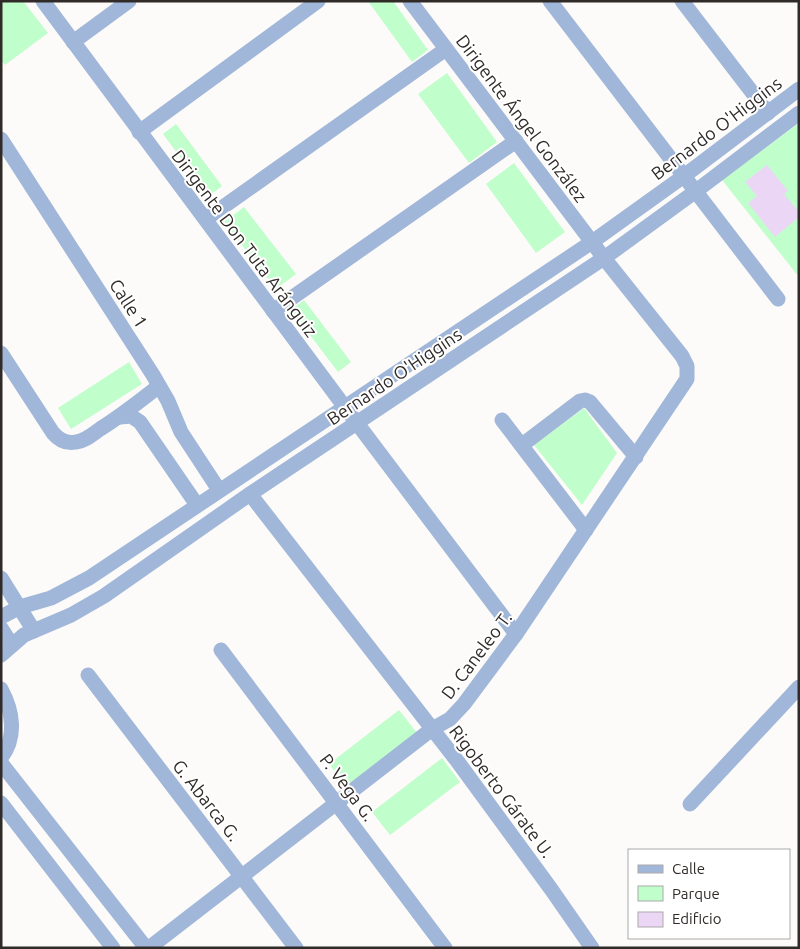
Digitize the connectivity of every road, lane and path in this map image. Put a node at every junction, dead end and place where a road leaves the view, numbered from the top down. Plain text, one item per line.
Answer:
1 (43, 1) edge
2 (129, 1) edge
3 (318, 1) edge
4 (410, 1) edge
5 (550, 1) edge
6 (682, 1) edge
7 (73, 42) junction
8 (446, 49) junction
9 (799, 89) edge
10 (768, 113) junction
11 (799, 113) edge
12 (139, 132) junction
13 (1, 139) edge
14 (516, 141) junction
15 (684, 176) junction
16 (696, 191) junction
17 (206, 219) junction
18 (592, 242) junction
19 (604, 258) junction
20 (778, 299) dead end
21 (273, 311) junction
22 (1, 353) edge
23 (688, 371) joint
24 (159, 386) junction
25 (344, 406) junction
26 (120, 417) junction
27 (502, 420) dead end
28 (357, 423) junction
29 (522, 445) junction
30 (636, 457) junction
31 (219, 490) junction
32 (250, 494) junction
33 (197, 506) junction
34 (586, 530) junction
35 (1, 578) edge
36 (20, 607) junction
37 (1, 617) edge
38 (1, 628) edge
39 (34, 631) junction
40 (516, 634) junction
41 (7, 650) edge
42 (221, 650) dead end
43 (88, 675) dead end
44 (799, 687) edge
45 (1, 689) edge
46 (432, 730) junction
47 (1, 758) edge
48 (1, 763) edge
49 (1, 803) edge
50 (336, 804) junction
51 (690, 804) dead end
52 (241, 877) junction
53 (113, 948) edge
54 (147, 948) edge
55 (296, 948) edge
56 (445, 948) edge
57 (592, 948) edge

1 - 7 street, Dirigente Don Tuta Aránguiz
2 - 7 street
3 - 12 street
4 - 8 street, Dirigente Ángel González
5 - 15 street
6 - 10 street
7 - 12 street, Dirigente Don Tuta Aránguiz
8 - 14 street, Dirigente Ángel González
8 - 17 street
9 - 10 street, Bernardo O'Higgins
10 - 15 street, Bernardo O'Higgins
11 - 16 street, Bernardo O'Higgins
12 - 17 street, Dirigente Don Tuta Aránguiz
13 - 24 street, Calle 1
14 - 18 street, Dirigente Ángel González
14 - 21 street
15 - 16 street
15 - 18 street, Bernardo O'Higgins
16 - 19 street, Bernardo O'Higgins
16 - 20 street
17 - 21 street, Dirigente Don Tuta Aránguiz
18 - 19 street, Dirigente Ángel González
18 - 25 street, Bernardo O'Higgins
19 - 23 street, Dirigente Ángel González
19 - 28 street, Bernardo O'Higgins
21 - 25 street, Dirigente Don Tuta Aránguiz
22 - 26 street
23 - 30 street, D. Caneleo T.
24 - 26 street
24 - 31 street, Calle 1
25 - 28 street, Dirigente Don Tuta Aránguiz
25 - 31 street, Bernardo O'Higgins
26 - 33 street
27 - 29 street
28 - 32 street, Bernardo O'Higgins
28 - 40 street, Dirigente Don Tuta Aránguiz
29 - 30 street
29 - 34 street
30 - 34 street, D. Caneleo T.
31 - 33 street, Bernardo O'Higgins
32 - 39 street, Bernardo O'Higgins
32 - 46 street, Rigoberto Gárate U.
33 - 36 street, Bernardo O'Higgins
34 - 40 street, D. Caneleo T.
35 - 36 street
36 - 37 street, Bernardo O'Higgins
36 - 39 street
38 - 41 street
39 - 41 street, Bernardo O'Higgins
40 - 46 street, D. Caneleo T.
42 - 50 street, P. Vega G.
43 - 52 street, G. Abarca G.
44 - 51 street
45 - 47 street
46 - 50 street, D. Caneleo T.
46 - 57 street, Rigoberto Gárate U.
48 - 54 street
49 - 53 street
50 - 52 street, D. Caneleo T.
50 - 56 street, P. Vega G.
52 - 54 street, D. Caneleo T.
52 - 55 street, G. Abarca G.

